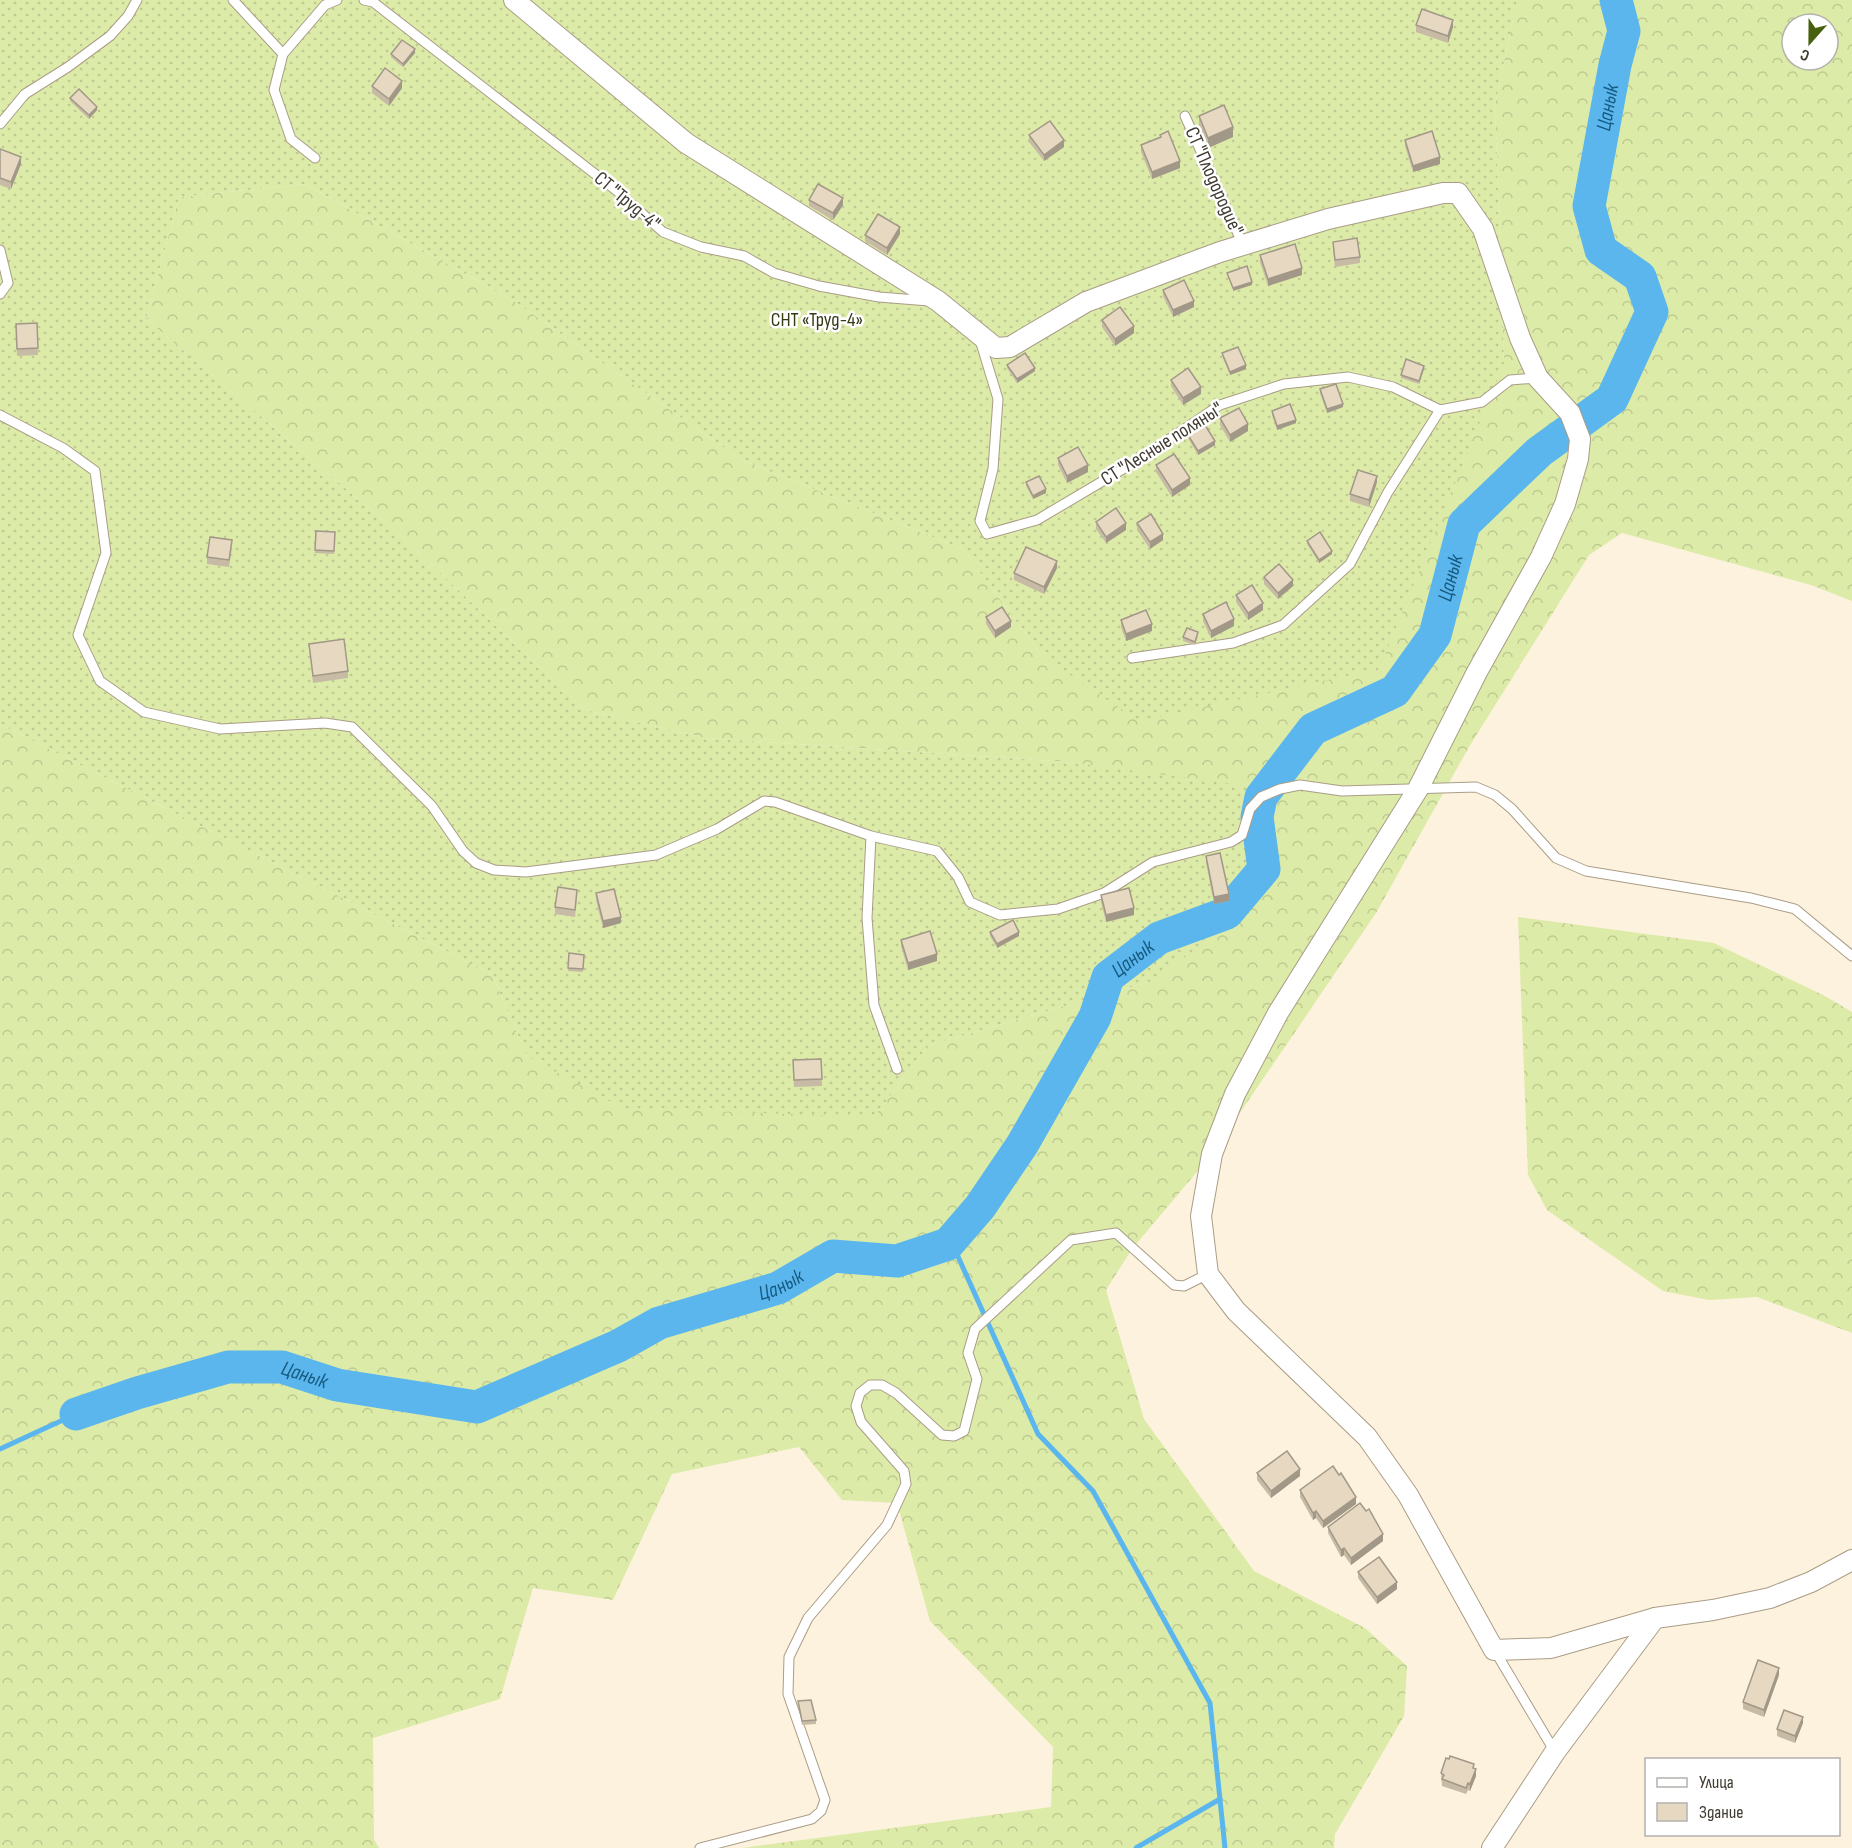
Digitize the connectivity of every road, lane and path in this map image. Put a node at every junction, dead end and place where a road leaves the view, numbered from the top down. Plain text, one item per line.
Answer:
1 (137, 0) edge
2 (233, 0) edge
3 (337, 0) edge
4 (364, 0) edge
5 (514, 0) edge
6 (283, 54) junction
7 (1185, 116) dead end
8 (0, 124) edge
9 (315, 158) dead end
10 (1243, 245) junction
11 (0, 250) edge
12 (0, 294) edge
13 (938, 301) junction
14 (977, 332) junction
15 (1538, 378) junction
16 (1440, 410) junction
17 (0, 414) edge
18 (1132, 658) dead end
19 (1418, 789) junction
20 (871, 836) junction
21 (1852, 956) edge
22 (897, 1069) dead end
23 (1208, 1274) junction
24 (1852, 1560) edge
25 (1655, 1618) junction
26 (1494, 1650) junction
27 (1555, 1752) junction
28 (700, 1848) edge
29 (1492, 1848) edge

1 - 8 lane
2 - 6 lane
3 - 6 lane
4 - 13 lane, СТ "Труд-4"
5 - 13 street
6 - 9 lane
7 - 10 lane, СТ "Плодородие"
10 - 14 street
10 - 15 street
11 - 12 lane
13 - 14 street
14 - 16 lane, СТ "Лесные поляны"
15 - 16 lane
15 - 19 street
16 - 18 lane
17 - 20 lane
19 - 20 lane
19 - 21 lane
19 - 23 street
20 - 22 lane
23 - 26 street
23 - 28 lane
24 - 25 street
25 - 26 street
25 - 27 street
26 - 27 lane
27 - 29 street

